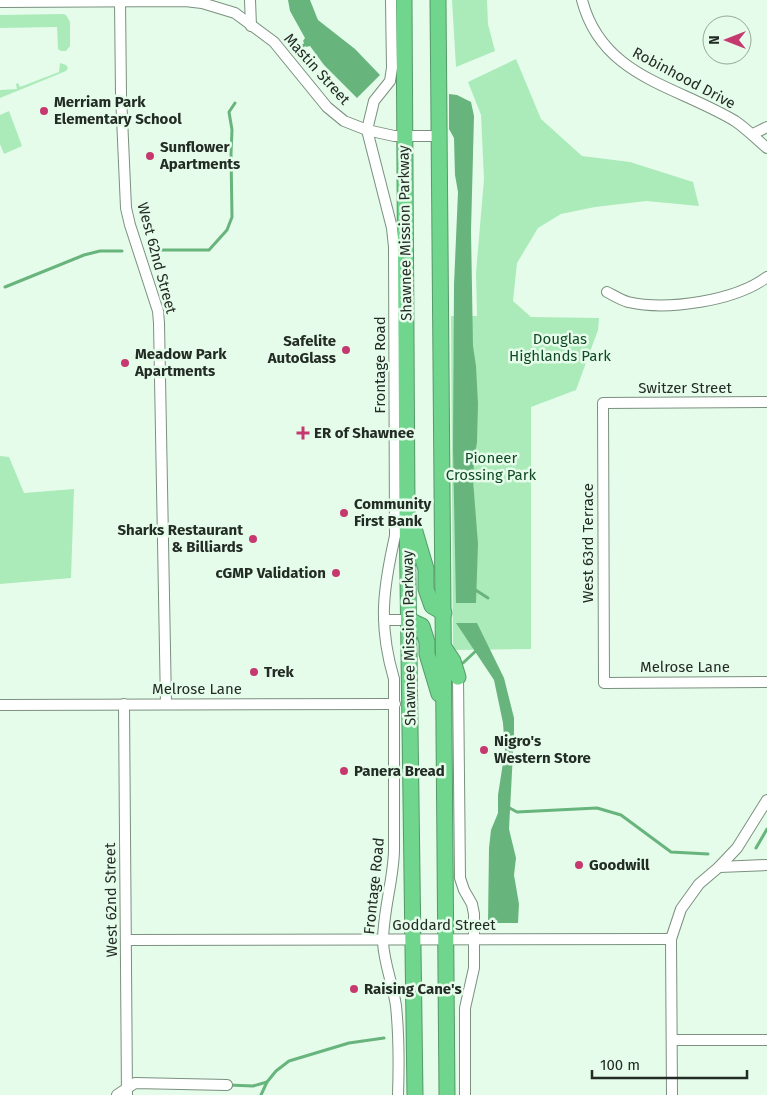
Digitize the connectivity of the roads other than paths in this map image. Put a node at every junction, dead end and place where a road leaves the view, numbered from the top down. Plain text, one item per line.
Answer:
1 (74, 0) edge
2 (250, 0) edge
3 (391, 0) edge
4 (404, 0) edge
5 (438, 0) edge
6 (582, 0) edge
7 (120, 1) edge
8 (0, 2) edge
9 (251, 26) junction
10 (767, 127) edge
11 (367, 130) junction
12 (753, 134) junction
13 (404, 136) junction
14 (440, 136) junction
15 (767, 148) edge
16 (767, 277) edge
17 (607, 292) dead end
18 (767, 402) edge
19 (603, 404) joint
20 (407, 508) junction
21 (444, 613) junction
22 (384, 620) junction
23 (409, 620) junction
24 (444, 647) junction
25 (458, 677) joint
26 (767, 682) edge
27 (604, 683) joint
28 (124, 704) junction
29 (166, 704) junction
30 (395, 704) junction
31 (0, 705) edge
32 (444, 712) junction
33 (767, 800) edge
34 (767, 865) edge
35 (720, 867) junction
36 (671, 939) junction
37 (127, 940) junction
38 (383, 940) junction
39 (414, 940) junction
40 (445, 940) junction
41 (474, 940) junction
42 (672, 1040) junction
43 (767, 1040) edge
44 (227, 1084) dead end
45 (127, 1092) edge
46 (117, 1095) edge
47 (398, 1095) edge
48 (415, 1095) edge
49 (447, 1095) edge
50 (465, 1095) edge
51 (672, 1095) edge

1 - 7 street, Mastin Street
1 - 8 street, Mastin Street
2 - 9 street
3 - 11 street, Frontage Road
4 - 13 highway, Shawnee Mission Parkway
5 - 14 highway
6 - 12 street, Robinhood Drive
7 - 9 street, Mastin Street
7 - 29 street, West 62nd Street
9 - 11 street, Mastin Street
10 - 12 street
11 - 13 street, Mastin Street
11 - 22 street, Frontage Road
12 - 15 street, Robinhood Drive
13 - 14 street, Mastin Street
13 - 20 highway, Shawnee Mission Parkway
14 - 21 highway
16 - 17 street
18 - 19 street, Switzer Street
19 - 27 street, West 63rd Terrace
20 - 21 highway
20 - 23 highway, Shawnee Mission Parkway
21 - 24 highway
22 - 23 street
22 - 30 street, Frontage Road
23 - 32 highway
23 - 39 highway, Shawnee Mission Parkway
24 - 25 highway
24 - 32 highway
25 - 41 street
26 - 27 street, Melrose Lane
28 - 29 street, Melrose Lane
28 - 31 street, Melrose Lane
28 - 37 street, West 62nd Street
29 - 30 street, Melrose Lane
30 - 38 street, Frontage Road
32 - 40 highway
33 - 35 street
34 - 35 street
35 - 36 street
36 - 41 street, Goddard Street
36 - 42 street
37 - 38 street, Goddard Street
37 - 45 street, West 62nd Street
38 - 39 street, Goddard Street
38 - 47 street, Frontage Road
39 - 40 street, Goddard Street
39 - 48 highway, Shawnee Mission Parkway
40 - 41 street, Goddard Street
40 - 49 highway
41 - 50 street
42 - 43 street
42 - 51 street
44 - 45 street
45 - 46 street

